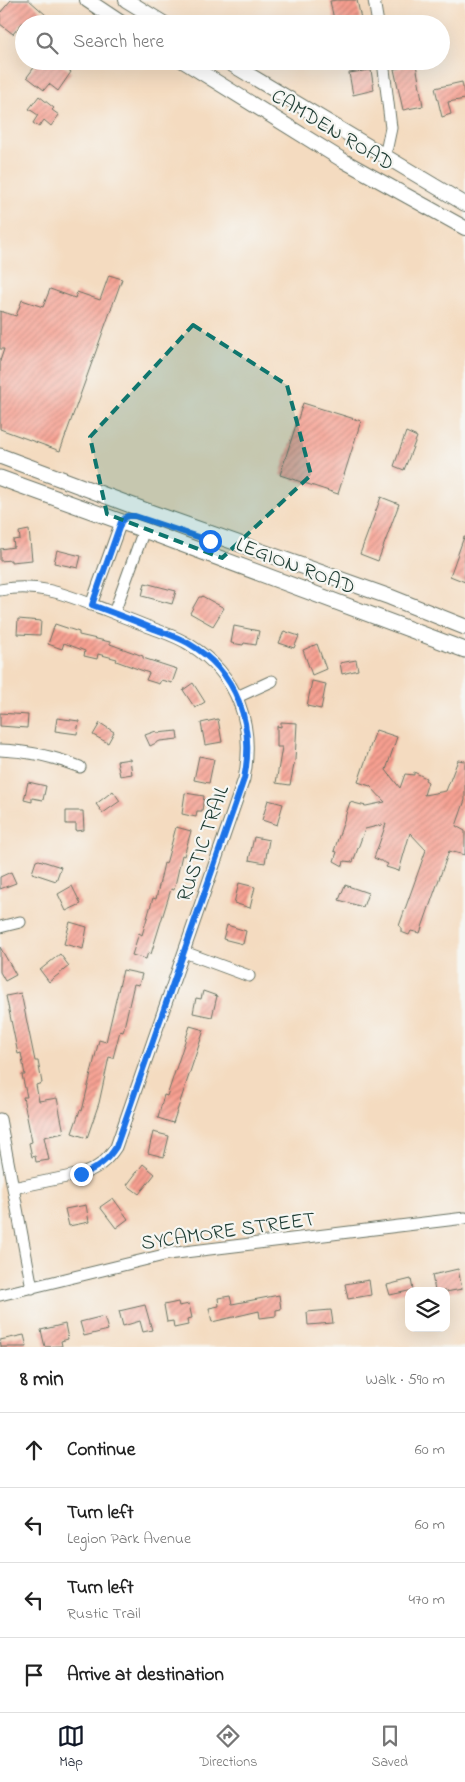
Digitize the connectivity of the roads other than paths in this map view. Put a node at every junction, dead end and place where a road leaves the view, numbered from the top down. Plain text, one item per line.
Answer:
1 (87, 0) edge
2 (126, 0) edge
3 (374, 0) edge
4 (110, 15) edge
5 (150, 15) edge
6 (376, 15) edge
7 (197, 70) edge
8 (241, 70) edge
9 (384, 70) edge
10 (382, 156) junction
11 (465, 204) edge
12 (465, 228) edge
13 (0, 456) edge
14 (0, 469) edge
15 (0, 478) edge
16 (119, 500) junction
17 (121, 522) junction
18 (144, 530) junction
19 (238, 543) junction
20 (0, 590) edge
21 (92, 605) junction
22 (114, 613) junction
23 (465, 627) edge
24 (465, 650) edge
25 (272, 681) dead end
26 (237, 697) junction
27 (0, 750) edge
28 (80, 767) dead end
29 (20, 922) dead end
30 (0, 927) edge
31 (184, 952) junction
32 (249, 976) dead end
33 (0, 1119) edge
34 (13, 1188) junction
35 (465, 1218) edge
36 (32, 1288) junction
37 (0, 1295) edge

1 - 4 street
2 - 5 street
3 - 6 street
7 - 12 street, CAMDEN ROAD
8 - 10 street, CAMDEN ROAD
9 - 10 street
10 - 11 street, CAMDEN ROAD
13 - 16 main road, LEGION ROAD
14 - 16 main road
15 - 17 main road, LEGION ROAD
16 - 19 main road, LEGION ROAD
17 - 18 main road, LEGION ROAD
17 - 19 main road
17 - 21 street
18 - 22 street
18 - 24 main road, LEGION ROAD
19 - 23 main road, LEGION ROAD
20 - 21 street, RUSTIC TRAIL
21 - 22 street, RUSTIC TRAIL
22 - 26 street, RUSTIC TRAIL
25 - 26 street
26 - 31 street, RUSTIC TRAIL
27 - 28 street
29 - 30 street
31 - 32 street
31 - 34 street, RUSTIC TRAIL
33 - 34 street
34 - 36 street
35 - 36 street, SYCAMORE STREET
36 - 37 street, SYCAMORE STREET

